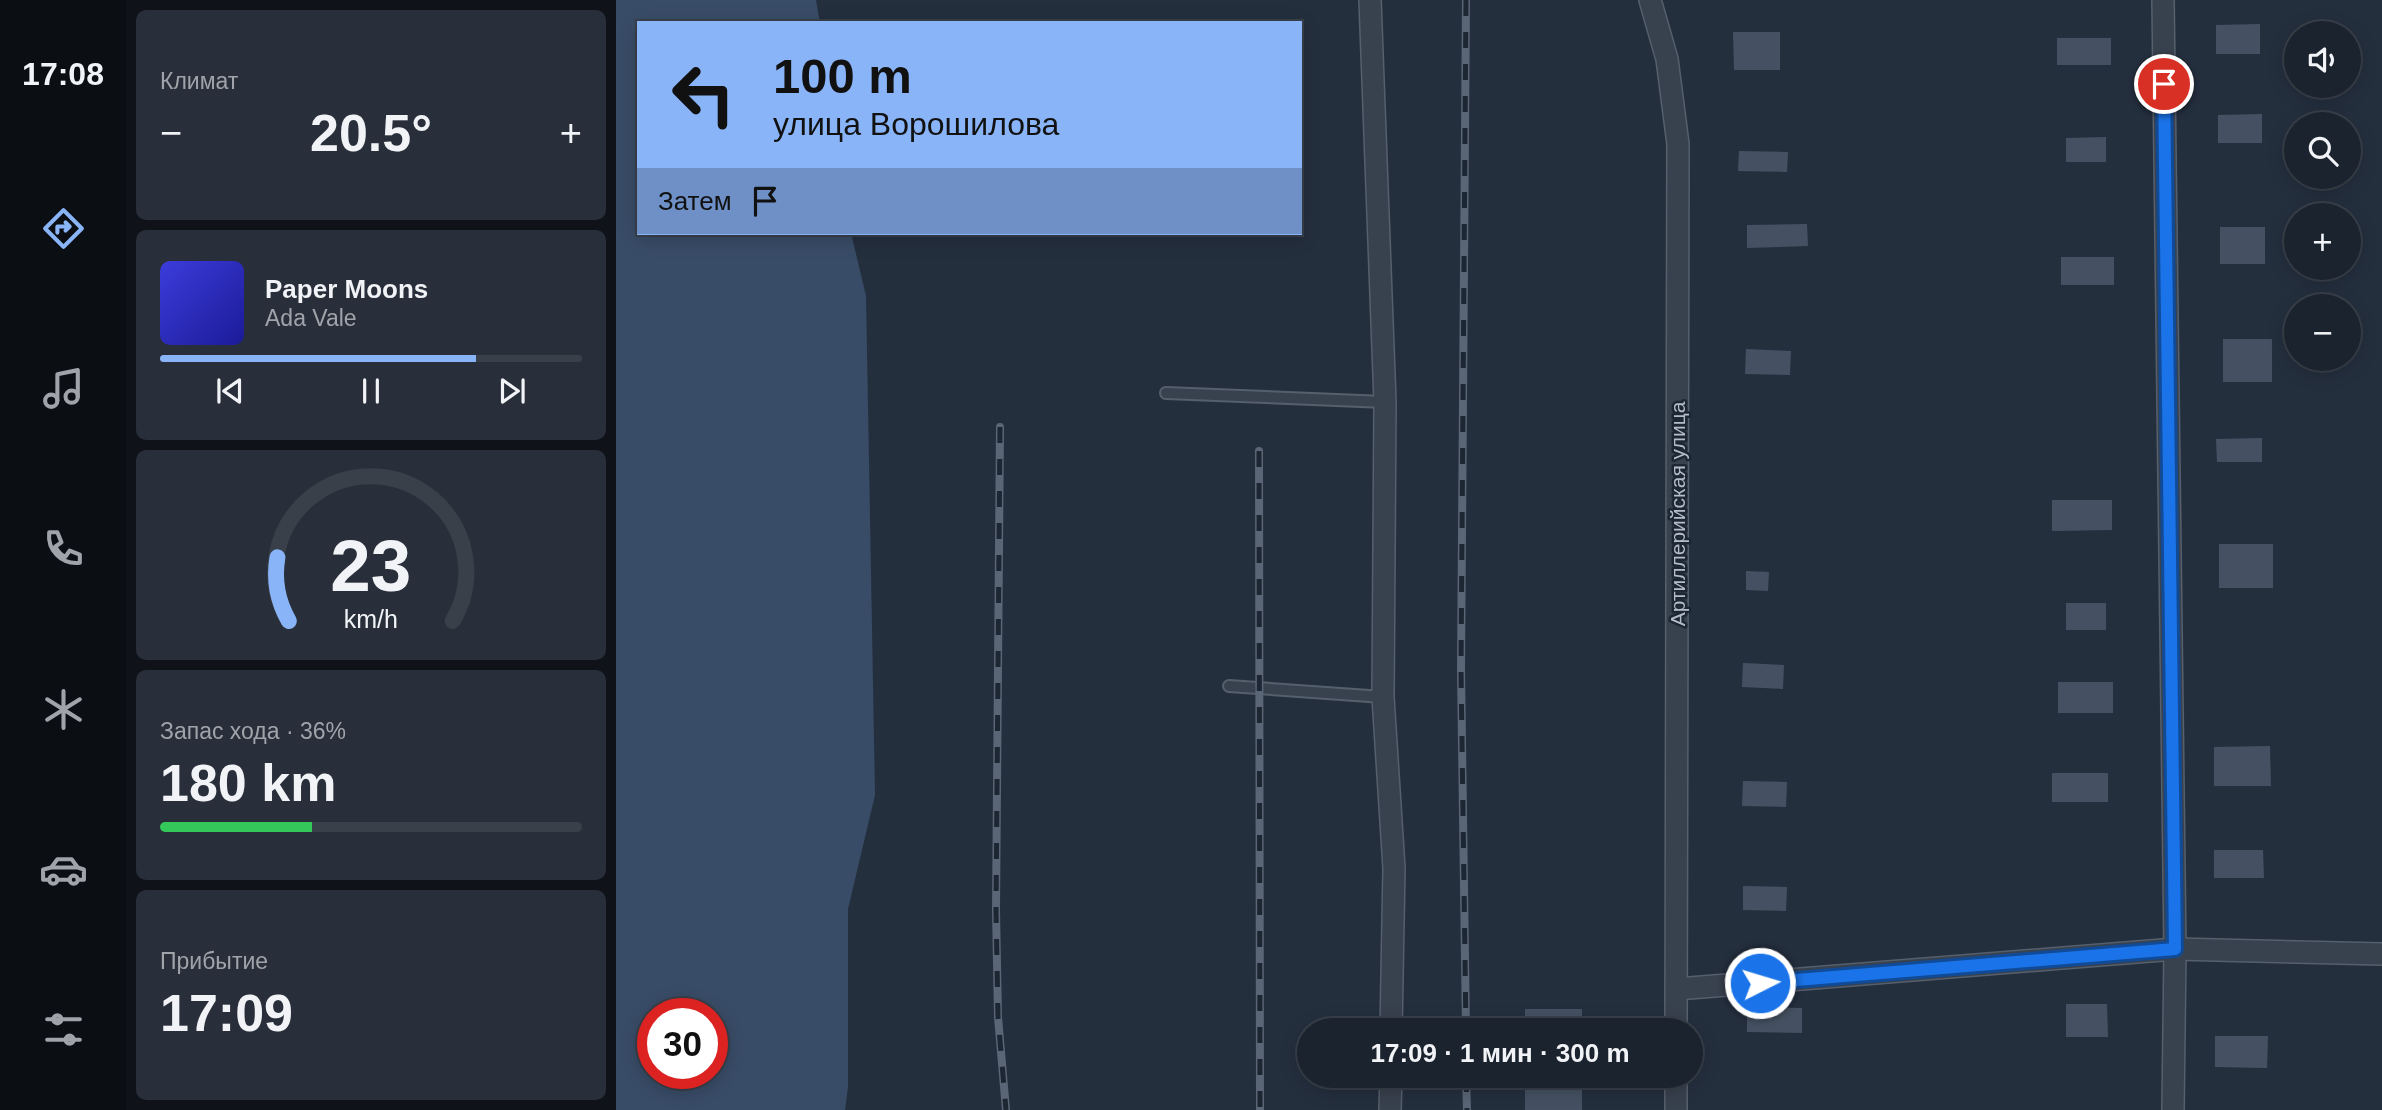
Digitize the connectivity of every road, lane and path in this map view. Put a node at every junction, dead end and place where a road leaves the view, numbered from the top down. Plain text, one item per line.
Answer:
1 (1370, 0) edge
2 (1650, 0) edge
3 (2163, 0) edge
4 (1166, 394) dead end
5 (1385, 402) junction
6 (1229, 686) dead end
7 (1383, 697) junction
8 (2175, 949) junction
9 (2382, 954) edge
10 (1677, 989) junction
11 (1391, 1018) edge
12 (1676, 1018) edge
13 (1391, 1088) edge
14 (1676, 1088) edge
15 (1390, 1110) edge
16 (1676, 1110) edge
17 (2173, 1110) edge

1 - 5 street
2 - 10 street, Артиллерийская улица
3 - 8 street
4 - 5 lane
5 - 7 street
6 - 7 lane
7 - 11 street
8 - 9 street
8 - 10 street
8 - 17 street
10 - 12 street, Артиллерийская улица
13 - 15 street
14 - 16 street

